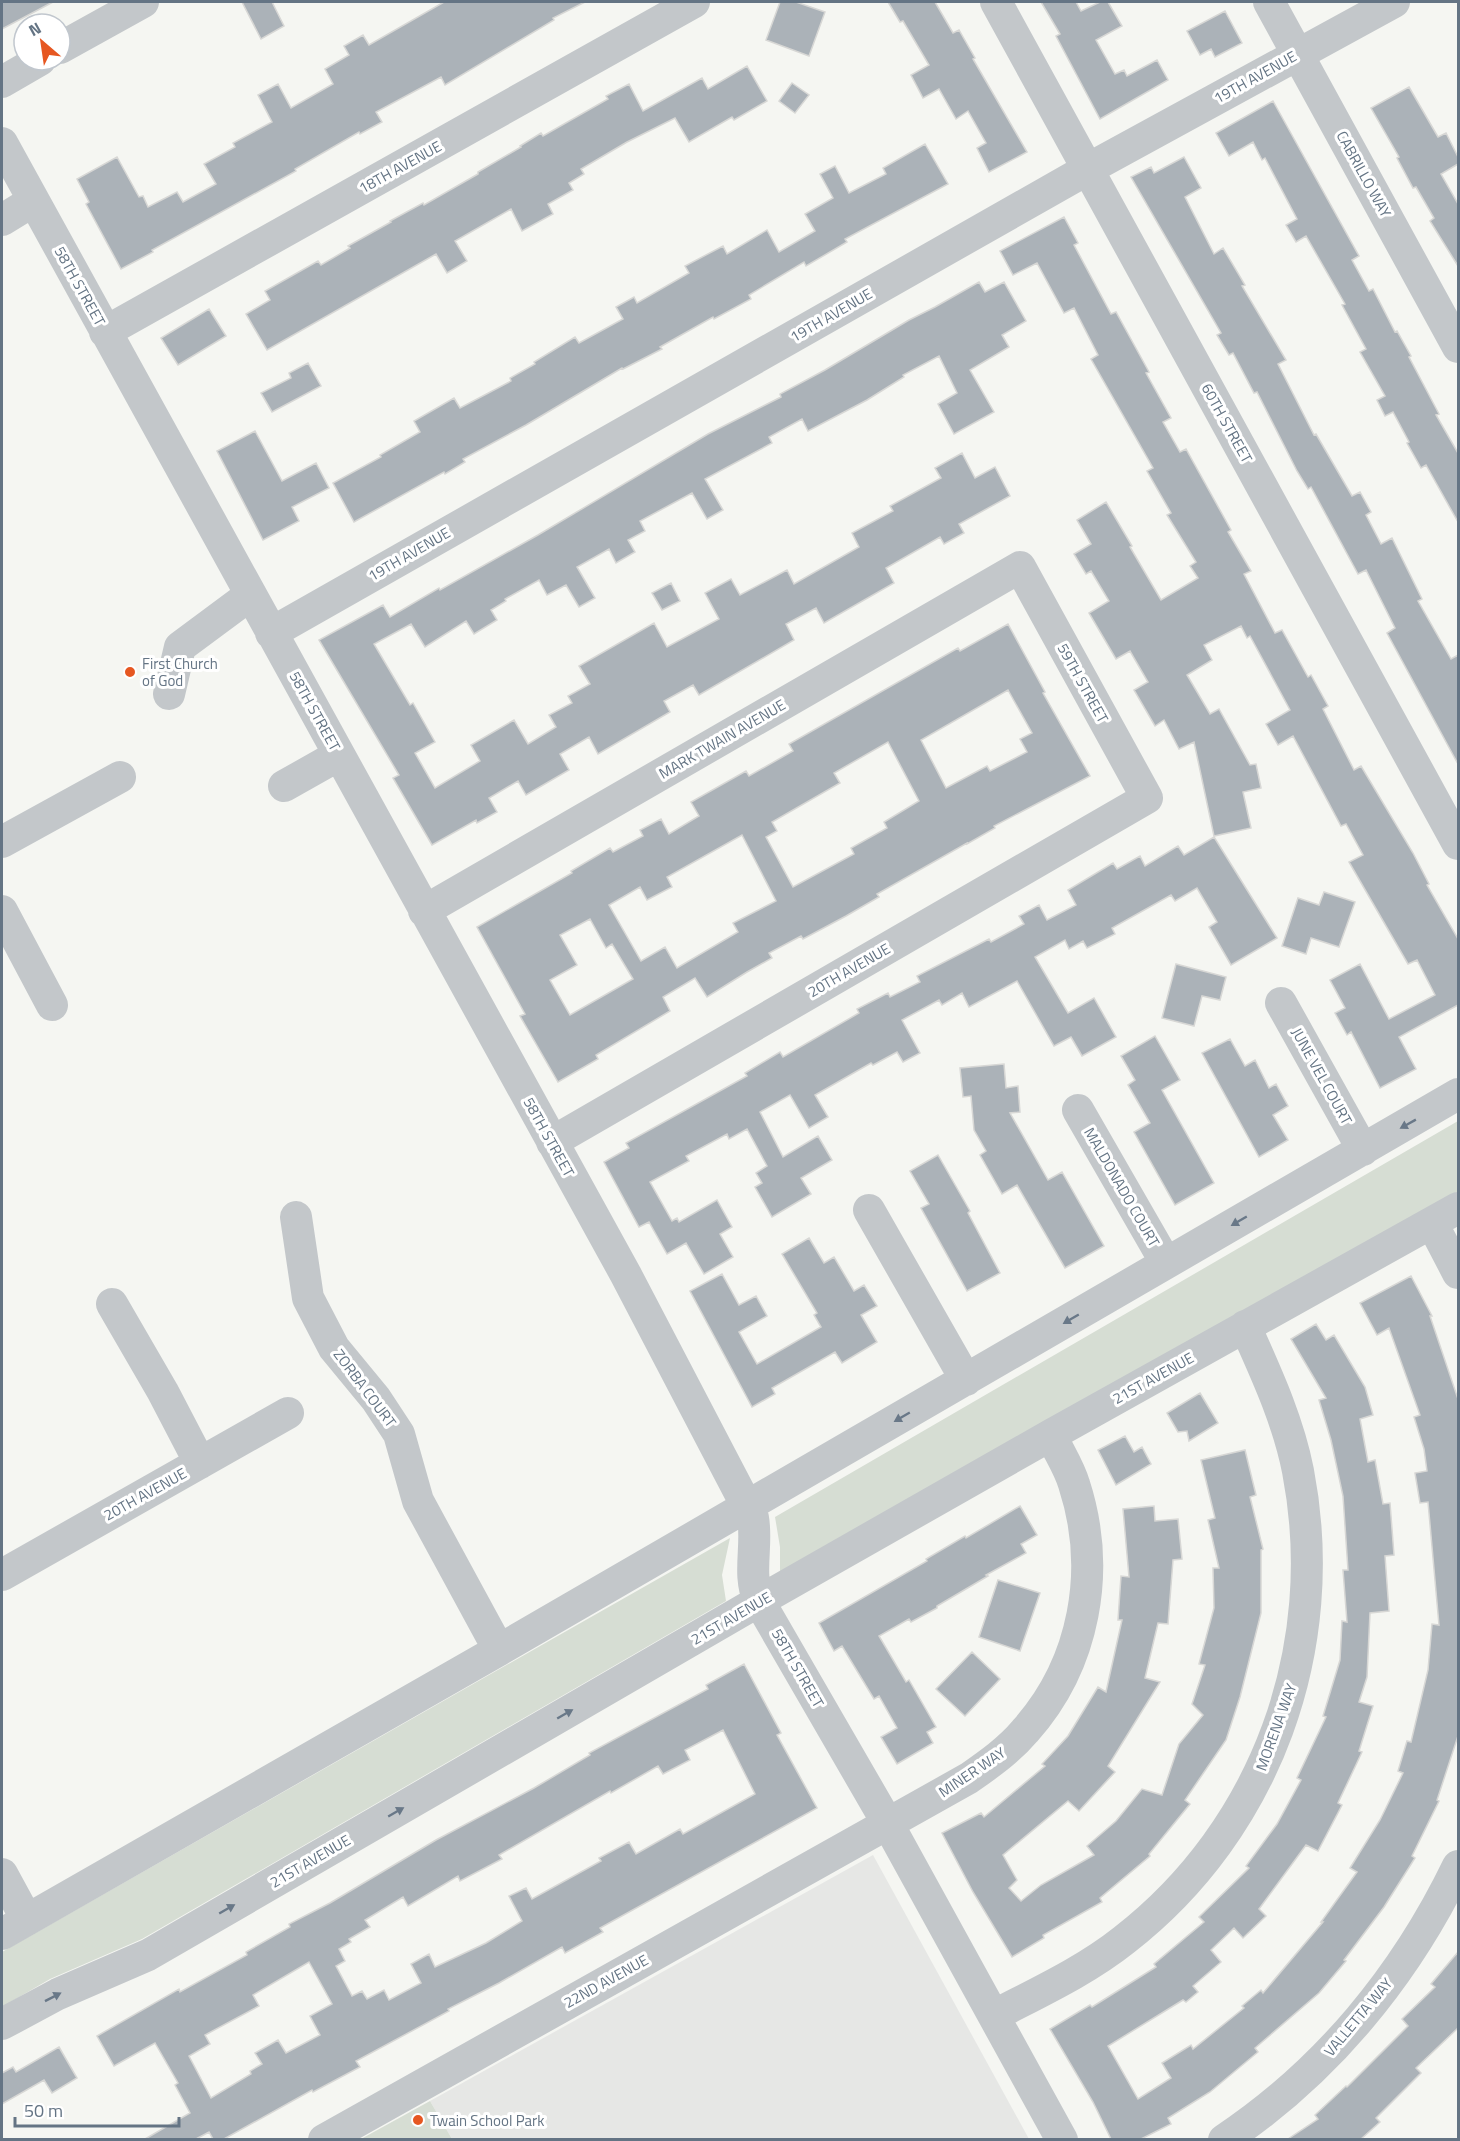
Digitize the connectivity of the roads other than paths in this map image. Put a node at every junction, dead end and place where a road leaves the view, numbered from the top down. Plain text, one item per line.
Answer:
1 (142, 2) edge
2 (694, 2) edge
3 (996, 2) edge
4 (1269, 2) edge
5 (1394, 2) edge
6 (72, 41) edge
7 (1298, 54) junction
8 (19, 72) edge
9 (2, 82) edge
10 (2, 143) edge
11 (1088, 169) junction
12 (33, 201) junction
13 (2, 220) edge
14 (105, 332) junction
15 (1458, 347) edge
16 (1020, 567) joint
17 (250, 595) junction
18 (271, 633) junction
19 (169, 694) dead end
20 (339, 755) junction
21 (120, 777) dead end
22 (284, 786) dead end
23 (1147, 798) joint
24 (2, 842) edge
25 (1458, 844) edge
26 (2, 910) edge
27 (424, 911) junction
28 (1281, 1003) dead end
29 (52, 1005) dead end
30 (1458, 1094) edge
31 (1078, 1110) dead end
32 (552, 1142) junction
33 (1363, 1150) junction
34 (1458, 1208) edge
35 (869, 1210) dead end
36 (296, 1217) dead end
37 (1432, 1223) junction
38 (1166, 1263) junction
39 (1458, 1273) edge
40 (112, 1304) dead end
41 (1245, 1326) junction
42 (966, 1380) junction
43 (288, 1413) dead end
44 (1051, 1435) junction
45 (200, 1463) junction
46 (748, 1506) junction
47 (2, 1575) edge
48 (759, 1601) junction
49 (499, 1650) junction
50 (888, 1824) junction
51 (1458, 1866) edge
52 (2, 1874) edge
53 (14, 1927) edge
54 (995, 2015) junction
55 (2, 2024) edge
56 (324, 2139) edge
57 (1062, 2139) edge
58 (1224, 2139) edge

1 - 6 street
2 - 14 street, 18TH AVENUE
3 - 11 street, 60TH STREET
4 - 7 street, CABRILLO WAY
5 - 7 street, 19TH AVENUE
7 - 11 street, 19TH AVENUE
7 - 15 street, CABRILLO WAY
8 - 9 street
10 - 12 street, 58TH STREET
11 - 18 street, 19TH AVENUE
11 - 25 street, 60TH STREET
12 - 13 street
12 - 14 street, 58TH STREET
14 - 17 street, 58TH STREET
16 - 23 street, 59TH STREET
16 - 27 street, MARK TWAIN AVENUE
17 - 18 street, 58TH STREET
17 - 19 street
18 - 20 street, 58TH STREET
20 - 22 street
20 - 27 street, 58TH STREET
21 - 24 street
23 - 32 street, 20TH AVENUE
26 - 29 street
27 - 32 street, 58TH STREET
28 - 33 street, JUNE VEL COURT
30 -> 33 street
31 - 38 street, MALDONADO COURT
32 - 46 street, 58TH STREET
33 -> 38 street
34 - 37 street, 21ST AVENUE
35 - 42 street
36 - 49 street, ZORBA COURT
37 - 39 street
37 - 41 street, 21ST AVENUE
38 -> 42 street
40 - 45 street
41 - 44 street, 21ST AVENUE
41 - 54 street, MORENA WAY
42 -> 46 street
43 - 45 street, 20TH AVENUE
44 - 48 street, 21ST AVENUE
44 - 50 street, MINER WAY
45 - 47 street, 20TH AVENUE
46 - 48 street, 58TH STREET
46 - 49 street
48 - 50 street, 58TH STREET
55 -> 48 street, 21ST AVENUE
49 - 53 street
50 - 54 street, 58TH STREET
50 - 56 street, 22ND AVENUE
51 - 58 street, VALLETTA WAY
52 - 53 street
54 - 57 street, 58TH STREET

